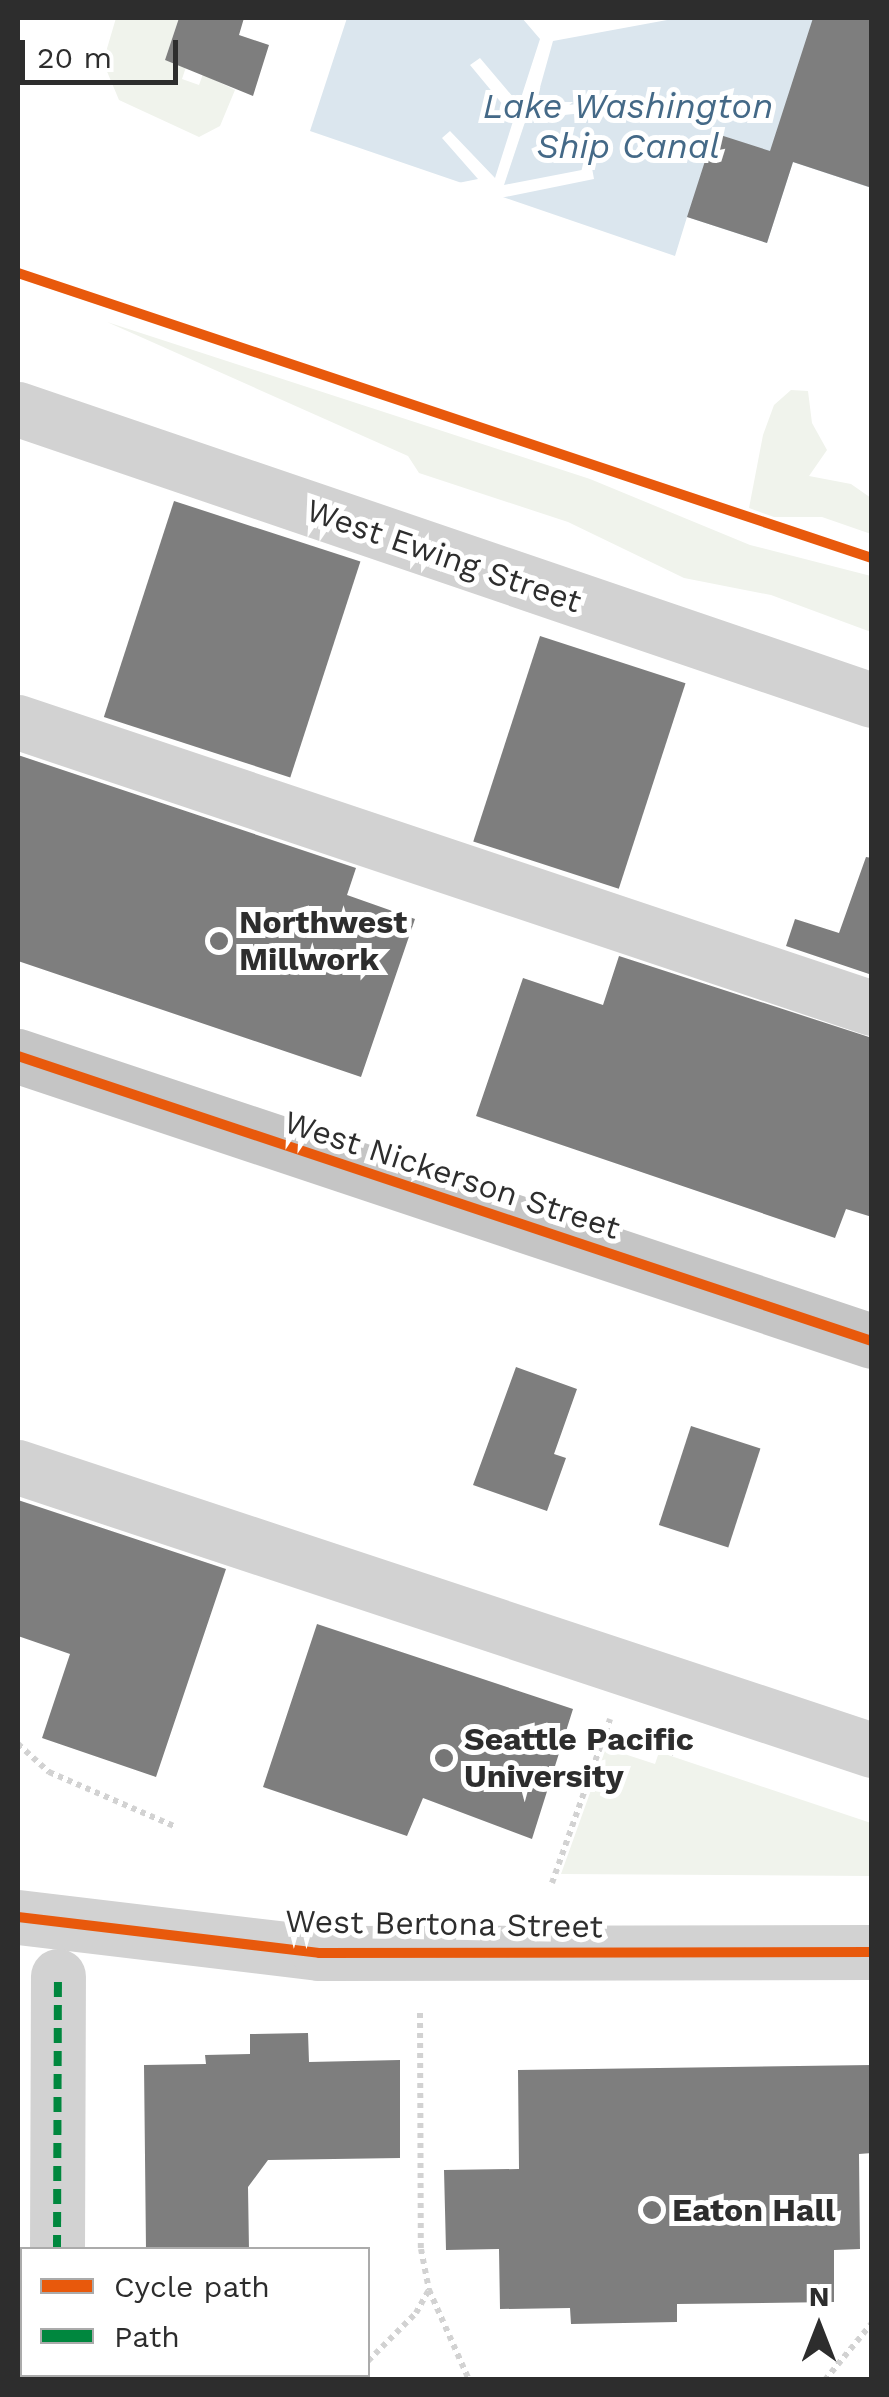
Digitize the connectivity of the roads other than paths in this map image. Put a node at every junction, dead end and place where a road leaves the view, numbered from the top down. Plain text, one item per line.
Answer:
1 (18, 409) edge
2 (872, 700) edge
3 (18, 722) edge
4 (872, 1008) edge
5 (18, 1056) edge
6 (872, 1340) edge
7 (18, 1467) edge
8 (872, 1750) edge
9 (18, 1916) edge
10 (872, 1952) edge
11 (58, 1976) dead end
12 (57, 2247) edge

1 - 2 street, West Ewing Street
3 - 4 street
5 - 6 main road, West Nickerson Street
7 - 8 street
9 - 10 street, West Bertona Street
11 - 12 street

